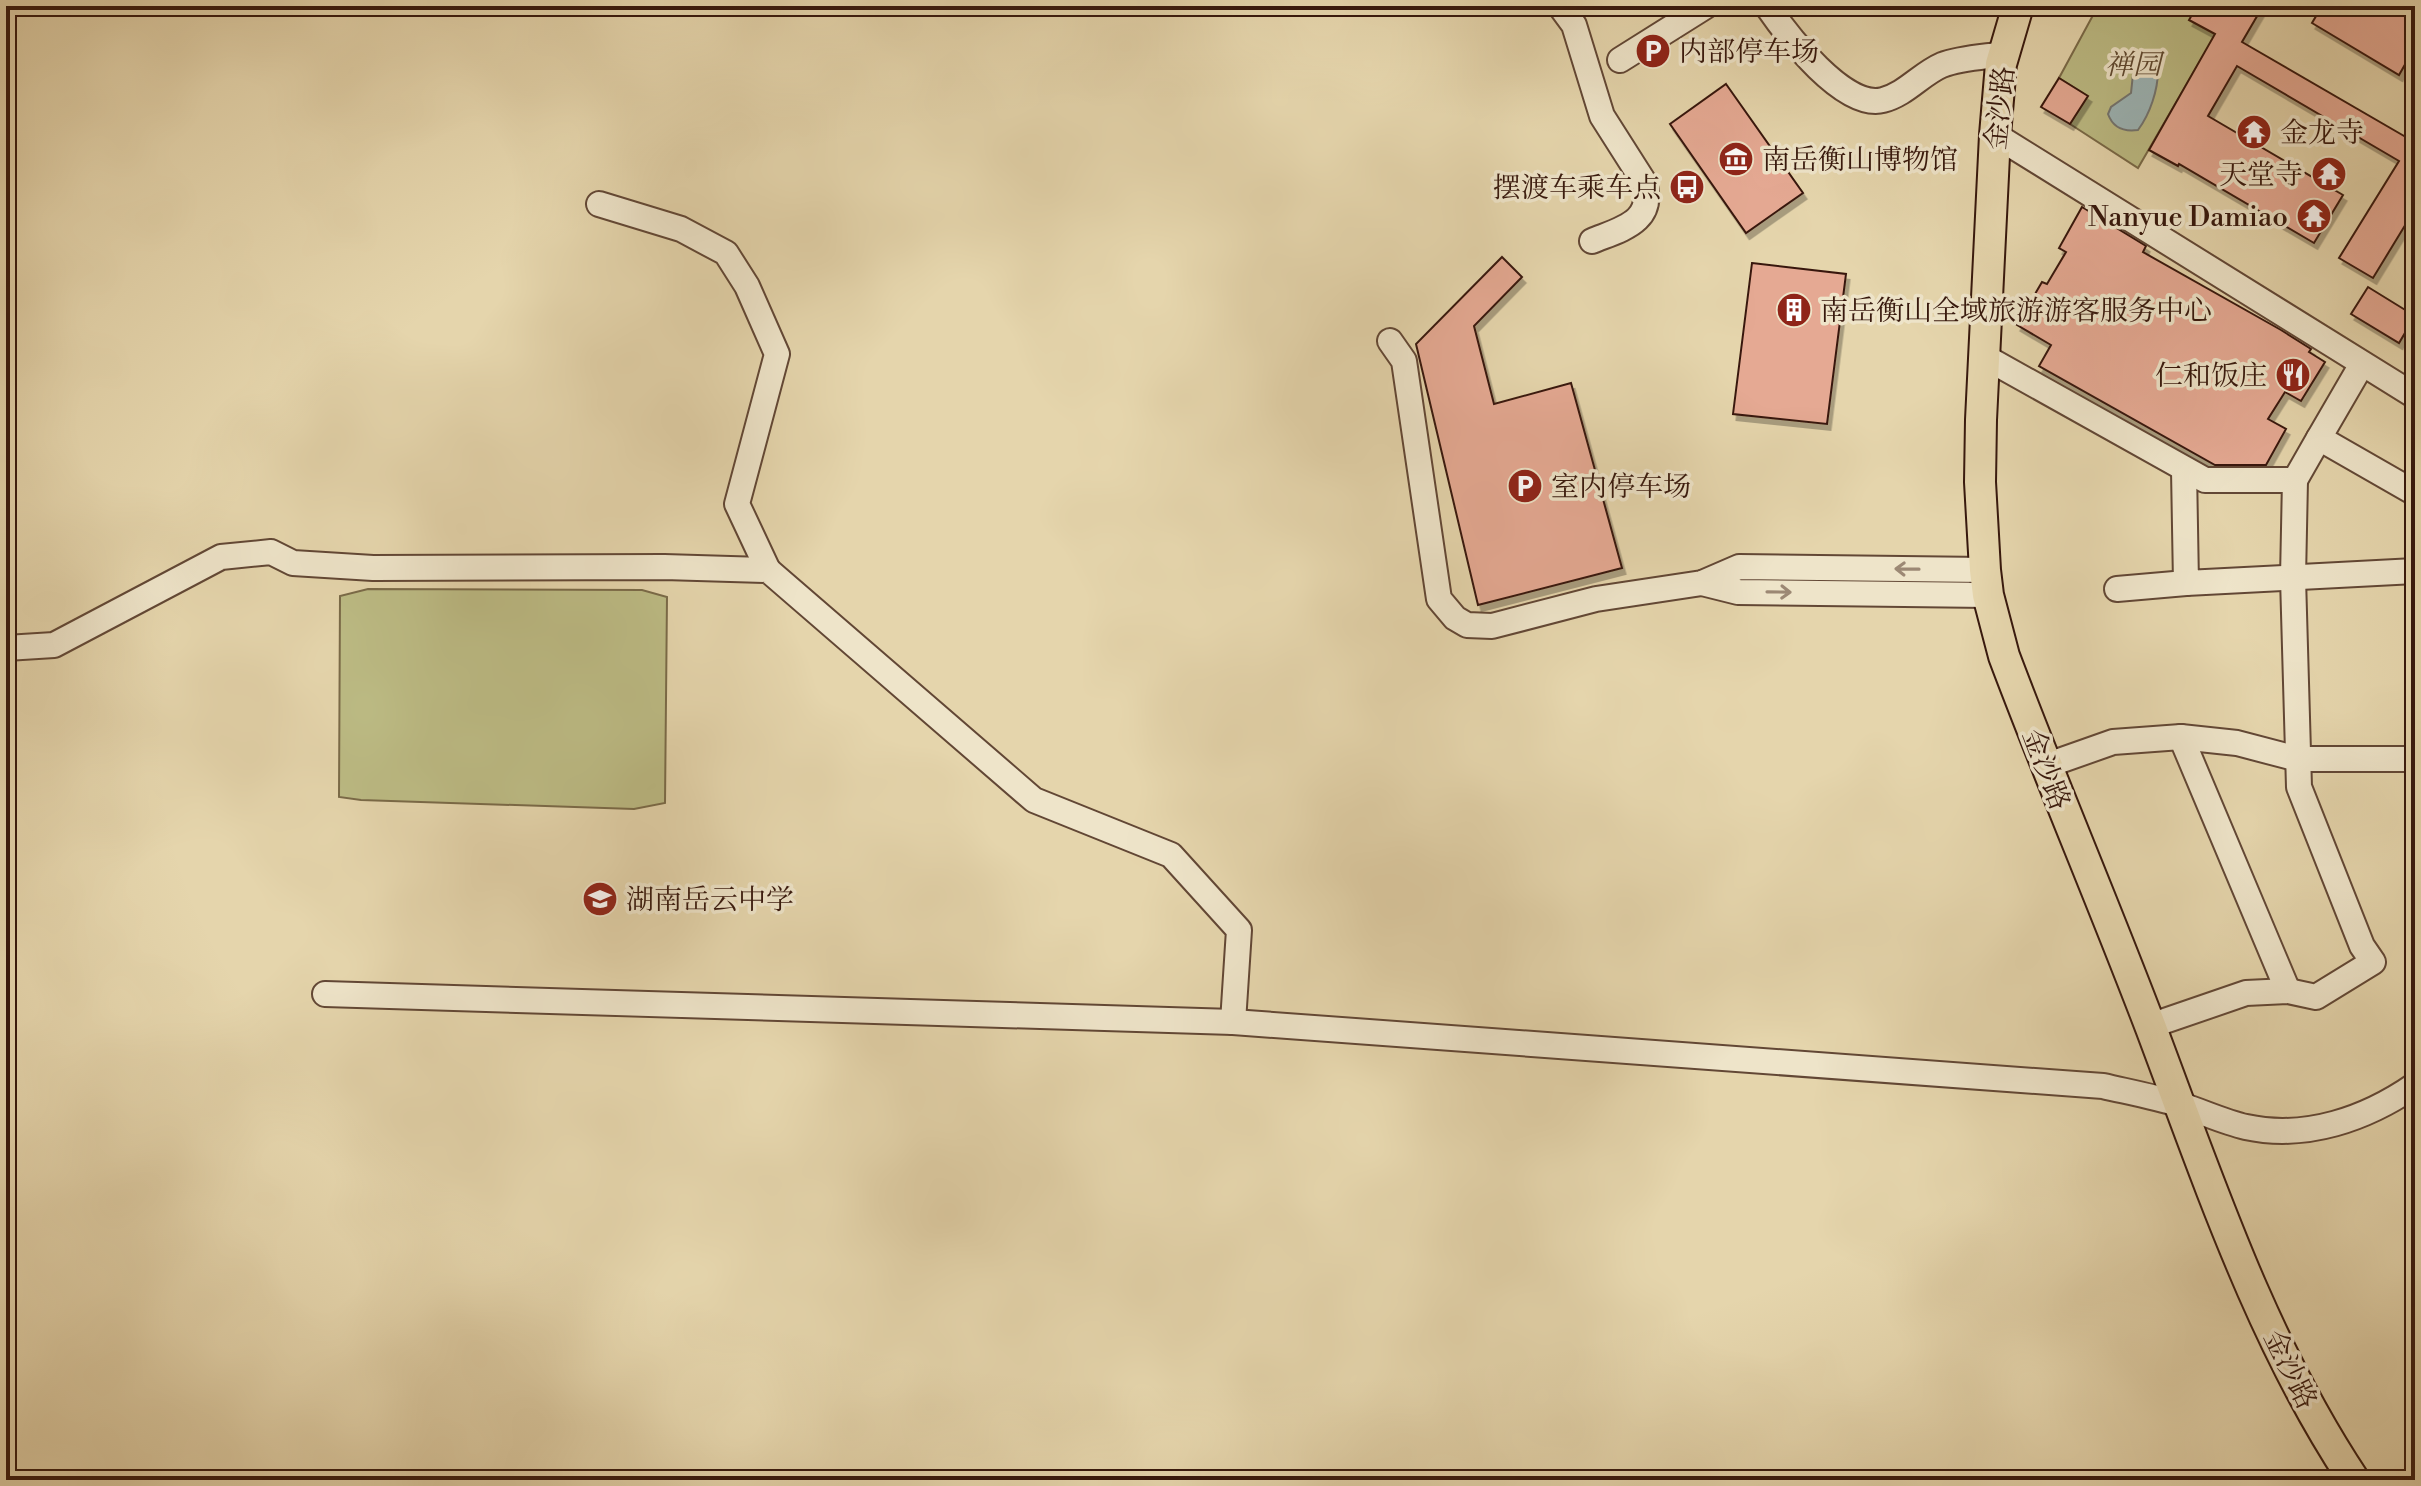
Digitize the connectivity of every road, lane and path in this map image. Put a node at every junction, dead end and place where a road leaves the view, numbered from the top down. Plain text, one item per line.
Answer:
1 (1706, 6) edge
2 (1767, 6) edge
3 (2018, 6) edge
4 (1572, 10) edge
5 (2004, 54) junction
6 (1620, 60) dead end
7 (1995, 135) junction
8 (599, 204) dead end
9 (1592, 241) dead end
10 (1390, 341) dead end
11 (1983, 356) junction
12 (2362, 364) junction
13 (2415, 396) edge
14 (2319, 438) junction
15 (2184, 470) junction
16 (2295, 480) junction
17 (2415, 493) edge
18 (768, 570) junction
19 (2415, 571) edge
20 (2293, 578) junction
21 (1986, 582) junction
22 (2186, 583) junction
23 (2117, 589) dead end
24 (6, 648) edge
25 (2181, 737) junction
26 (2298, 759) junction
27 (2415, 759) edge
28 (2045, 766) junction
29 (2288, 991) junction
30 (325, 994) dead end
31 (1233, 1022) junction
32 (2150, 1026) junction
33 (2415, 1085) edge
34 (2179, 1104) junction
35 (2354, 1480) edge

1 - 6 street
2 - 5 street
3 - 5 main road, 金沙路
4 - 9 street
5 - 7 main road, 金沙路
7 - 11 main road, 金沙路
7 - 12 street
8 - 18 street
10 - 21 street
11 - 15 street
11 - 21 main road, 金沙路
12 - 13 street
12 - 14 street
14 - 16 street
14 - 17 street
15 - 16 street
15 - 22 street
16 - 20 street
18 - 24 street
18 - 31 street
19 - 20 street
20 - 22 street
20 - 26 street
21 - 28 main road, 金沙路
22 - 23 street
25 - 26 street
25 - 28 street
25 - 29 street
26 - 27 street
26 - 29 street
28 - 32 main road, 金沙路
29 - 32 street
30 - 31 street
31 - 34 street
32 - 34 main road, 金沙路
33 - 34 street
34 - 35 main road, 金沙路

